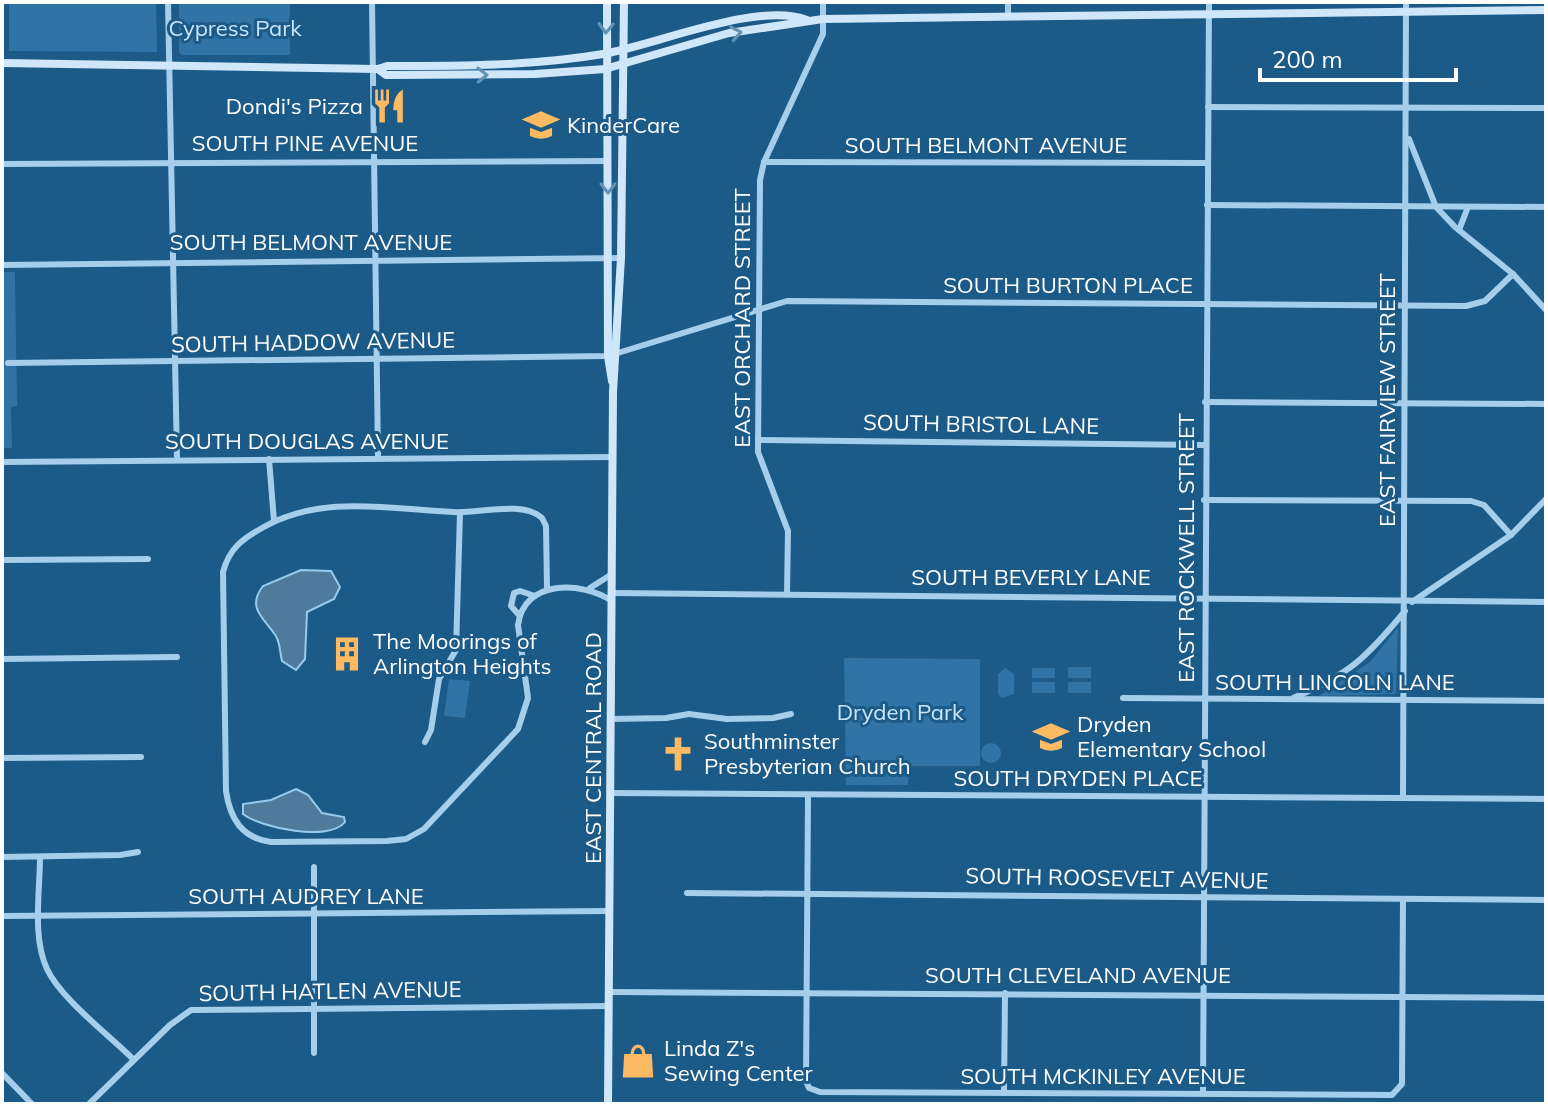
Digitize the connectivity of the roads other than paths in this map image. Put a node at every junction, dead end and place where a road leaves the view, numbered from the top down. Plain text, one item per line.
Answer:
1 (168, 2) edge
2 (372, 2) edge
3 (607, 2) edge
4 (624, 2) edge
5 (823, 2) edge
6 (1008, 2) edge
7 (1209, 2) edge
8 (1406, 7) edge
9 (1546, 10) edge
10 (1209, 14) junction
11 (1008, 17) junction
12 (823, 19) junction
13 (807, 20) junction
14 (624, 49) junction
15 (605, 54) junction
16 (2, 63) edge
17 (170, 64) junction
18 (624, 65) junction
19 (375, 69) junction
20 (605, 69) junction
21 (1406, 106) junction
22 (1208, 107) junction
23 (1546, 108) edge
24 (1406, 129) junction
25 (373, 161) junction
26 (607, 161) junction
27 (171, 162) junction
28 (764, 162) junction
29 (1207, 163) junction
30 (2, 164) edge
31 (1207, 205) junction
32 (1406, 207) junction
33 (1436, 207) junction
34 (1468, 207) junction
35 (1546, 207) edge
36 (1459, 230) junction
37 (621, 258) junction
38 (375, 259) junction
39 (608, 259) junction
40 (173, 261) junction
41 (2, 265) edge
42 (1513, 274) junction
43 (1206, 303) junction
44 (1405, 304) junction
45 (759, 308) junction
46 (1546, 310) edge
47 (618, 353) junction
48 (608, 356) junction
49 (377, 358) junction
50 (175, 362) junction
51 (8, 363) dead end
52 (613, 392) junction
53 (1205, 402) junction
54 (1405, 403) junction
55 (1546, 404) edge
56 (758, 440) junction
57 (1205, 445) junction
58 (378, 457) junction
59 (613, 457) junction
60 (269, 459) junction
61 (177, 460) junction
62 (2, 462) edge
63 (1546, 499) edge
64 (1204, 500) junction
65 (1404, 502) junction
66 (460, 513) junction
67 (274, 521) junction
68 (1511, 535) junction
69 (148, 559) dead end
70 (2, 560) edge
71 (612, 574) junction
72 (1441, 586) junction
73 (547, 588) junction
74 (590, 588) junction
75 (787, 594) junction
76 (535, 596) junction
77 (612, 597) junction
78 (1204, 599) junction
79 (1404, 602) junction
80 (1412, 602) junction
81 (1443, 602) junction
82 (1546, 602) edge
83 (1404, 612) junction
84 (519, 615) junction
85 (177, 657) dead end
86 (2, 659) edge
87 (1123, 698) dead end
88 (1203, 699) junction
89 (1290, 700) junction
90 (1403, 700) junction
91 (1546, 701) edge
92 (791, 714) dead end
93 (611, 719) junction
94 (425, 742) dead end
95 (141, 757) dead end
96 (2, 758) edge
97 (611, 793) junction
98 (808, 796) junction
99 (1204, 796) junction
100 (1403, 797) junction
101 (1546, 799) edge
102 (138, 852) dead end
103 (2, 857) edge
104 (40, 857) junction
105 (314, 867) dead end
106 (687, 893) dead end
107 (807, 893) junction
108 (1203, 898) junction
109 (1403, 899) junction
110 (1546, 900) edge
111 (610, 911) junction
112 (314, 914) junction
113 (2, 916) edge
114 (40, 916) junction
115 (806, 991) junction
116 (609, 992) junction
117 (1005, 993) junction
118 (1203, 994) junction
119 (1403, 997) junction
120 (1546, 998) edge
121 (609, 1006) junction
122 (314, 1007) junction
123 (314, 1053) dead end
124 (133, 1059) junction
125 (2, 1073) edge
126 (1004, 1093) junction
127 (1203, 1094) junction
128 (32, 1104) edge
129 (89, 1104) edge
130 (608, 1104) edge

1 - 17 street
2 - 19 street
3 -> 15 main road, EAST CENTRAL ROAD
4 - 14 main road, EAST CENTRAL ROAD
5 - 12 street, EAST ORCHARD STREET
6 - 11 street
7 - 10 street, EAST ROCKWELL STREET
8 - 9 main road
8 - 10 main road
8 - 21 street, EAST FAIRVIEW STREET
10 - 11 main road
10 - 22 street, EAST ROCKWELL STREET
11 - 12 main road
12 - 13 main road
12 - 28 street, EAST ORCHARD STREET
13 - 14 main road
18 -> 13 main road
14 - 15 main road
14 - 18 main road, EAST CENTRAL ROAD
15 - 19 main road
15 - 20 main road, EAST CENTRAL ROAD
16 - 17 main road
17 - 19 main road
17 - 27 street
18 - 20 main road
18 - 37 main road, EAST CENTRAL ROAD
19 -> 20 main road
19 - 25 street
20 - 26 main road, EAST CENTRAL ROAD
21 - 22 street
21 - 23 street
21 - 24 street, EAST FAIRVIEW STREET
22 - 29 street, EAST ROCKWELL STREET
24 - 32 street, EAST FAIRVIEW STREET
24 - 33 street
25 - 26 street, SOUTH PINE AVENUE
25 - 27 street, SOUTH PINE AVENUE
25 - 38 street
26 -> 39 main road, EAST CENTRAL ROAD
27 - 30 street, SOUTH PINE AVENUE
27 - 40 street
28 - 29 street, SOUTH BELMONT AVENUE
28 - 45 street, EAST ORCHARD STREET
29 - 31 street, EAST ROCKWELL STREET
31 - 32 street
31 - 43 street, EAST ROCKWELL STREET
32 - 33 street
32 - 44 street, EAST FAIRVIEW STREET
33 - 34 street
33 - 36 street
34 - 35 street
34 - 36 street
36 - 42 street
37 - 39 street, SOUTH BELMONT AVENUE
37 - 47 main road, EAST CENTRAL ROAD
38 - 39 street, SOUTH BELMONT AVENUE
38 - 40 street, SOUTH BELMONT AVENUE
38 - 49 street
39 - 48 main road, EAST CENTRAL ROAD
40 - 41 street, SOUTH BELMONT AVENUE
40 - 50 street
42 - 44 street, SOUTH BURTON PLACE
42 - 46 street
43 - 44 street, SOUTH BURTON PLACE
43 - 45 street, SOUTH BURTON PLACE
43 - 53 street, EAST ROCKWELL STREET
44 - 54 street, EAST FAIRVIEW STREET
45 - 47 street, SOUTH BURTON PLACE
45 - 56 street, EAST ORCHARD STREET
47 - 48 street, SOUTH HADDOW AVENUE
47 - 52 main road, EAST CENTRAL ROAD
48 - 49 street, SOUTH HADDOW AVENUE
48 - 52 main road, EAST CENTRAL ROAD
49 - 50 street, SOUTH HADDOW AVENUE
49 - 58 street
50 - 51 street, SOUTH HADDOW AVENUE
50 - 61 street
52 - 59 main road, EAST CENTRAL ROAD
53 - 54 street
53 - 57 street, EAST ROCKWELL STREET
54 - 55 street
54 - 65 street, EAST FAIRVIEW STREET
56 - 57 street, SOUTH BRISTOL LANE
56 - 75 street, EAST ORCHARD STREET
57 - 64 street, EAST ROCKWELL STREET
58 - 59 street, SOUTH DOUGLAS AVENUE
58 - 60 street, SOUTH DOUGLAS AVENUE
59 - 71 main road, EAST CENTRAL ROAD
60 - 61 street, SOUTH DOUGLAS AVENUE
60 - 67 street
61 - 62 street, SOUTH DOUGLAS AVENUE
63 - 68 street
64 - 65 street
64 - 78 street, EAST ROCKWELL STREET
65 - 68 street
65 - 79 street, EAST FAIRVIEW STREET
66 - 67 street
66 - 73 street
66 - 94 street
67 - 84 street
68 - 72 street
69 - 70 street
71 - 74 street
71 - 77 main road, EAST CENTRAL ROAD
72 - 80 street
72 - 81 street
73 - 74 street
73 - 76 street
74 - 77 street
75 - 77 street, SOUTH BEVERLY LANE
75 - 78 street, SOUTH BEVERLY LANE
76 - 84 street
76 - 84 street
77 - 93 main road, EAST CENTRAL ROAD
78 - 79 street, SOUTH BEVERLY LANE
78 - 88 street, EAST ROCKWELL STREET
79 - 80 street, SOUTH BEVERLY LANE
79 - 83 street, EAST FAIRVIEW STREET
80 - 81 street, SOUTH BEVERLY LANE
80 - 83 street
81 - 82 street, SOUTH BEVERLY LANE
83 - 89 street
83 - 90 street, EAST FAIRVIEW STREET
85 - 86 street
87 - 88 street, SOUTH LINCOLN LANE
88 - 89 street, SOUTH LINCOLN LANE
88 - 99 street, EAST ROCKWELL STREET
89 - 90 street, SOUTH LINCOLN LANE
90 - 91 street, SOUTH LINCOLN LANE
90 - 100 street, EAST FAIRVIEW STREET
92 - 93 street
93 - 97 main road, EAST CENTRAL ROAD
95 - 96 street
97 - 98 street, SOUTH DRYDEN PLACE
97 - 111 main road, EAST CENTRAL ROAD
98 - 99 street, SOUTH DRYDEN PLACE
98 - 107 street
99 - 100 street, SOUTH DRYDEN PLACE
99 - 108 street, EAST ROCKWELL STREET
100 - 101 street, SOUTH DRYDEN PLACE
102 - 104 street
103 - 104 street
104 - 114 street
105 - 112 street
106 - 107 street, SOUTH ROOSEVELT AVENUE
107 - 108 street, SOUTH ROOSEVELT AVENUE
107 - 115 street
108 - 109 street, SOUTH ROOSEVELT AVENUE
108 - 118 street, EAST ROCKWELL STREET
109 - 110 street, SOUTH ROOSEVELT AVENUE
109 - 119 street
111 - 112 street, SOUTH AUDREY LANE
111 - 116 main road, EAST CENTRAL ROAD
112 - 114 street, SOUTH AUDREY LANE
112 - 122 street
113 - 114 street, SOUTH AUDREY LANE
114 - 124 street
115 - 116 street, SOUTH CLEVELAND AVENUE
115 - 117 street, SOUTH CLEVELAND AVENUE
115 - 126 street, SOUTH MCKINLEY AVENUE
116 - 121 main road, EAST CENTRAL ROAD
117 - 118 street, SOUTH CLEVELAND AVENUE
117 - 126 street
118 - 119 street, SOUTH CLEVELAND AVENUE
118 - 127 street, EAST ROCKWELL STREET
119 - 120 street, SOUTH CLEVELAND AVENUE
119 - 127 street, SOUTH MCKINLEY AVENUE
121 - 122 street, SOUTH HATLEN AVENUE
121 - 130 main road, EAST CENTRAL ROAD
122 - 123 street
122 - 124 street, SOUTH HATLEN AVENUE
124 - 129 street, SOUTH HATLEN AVENUE
125 - 128 street
126 - 127 street, SOUTH MCKINLEY AVENUE

